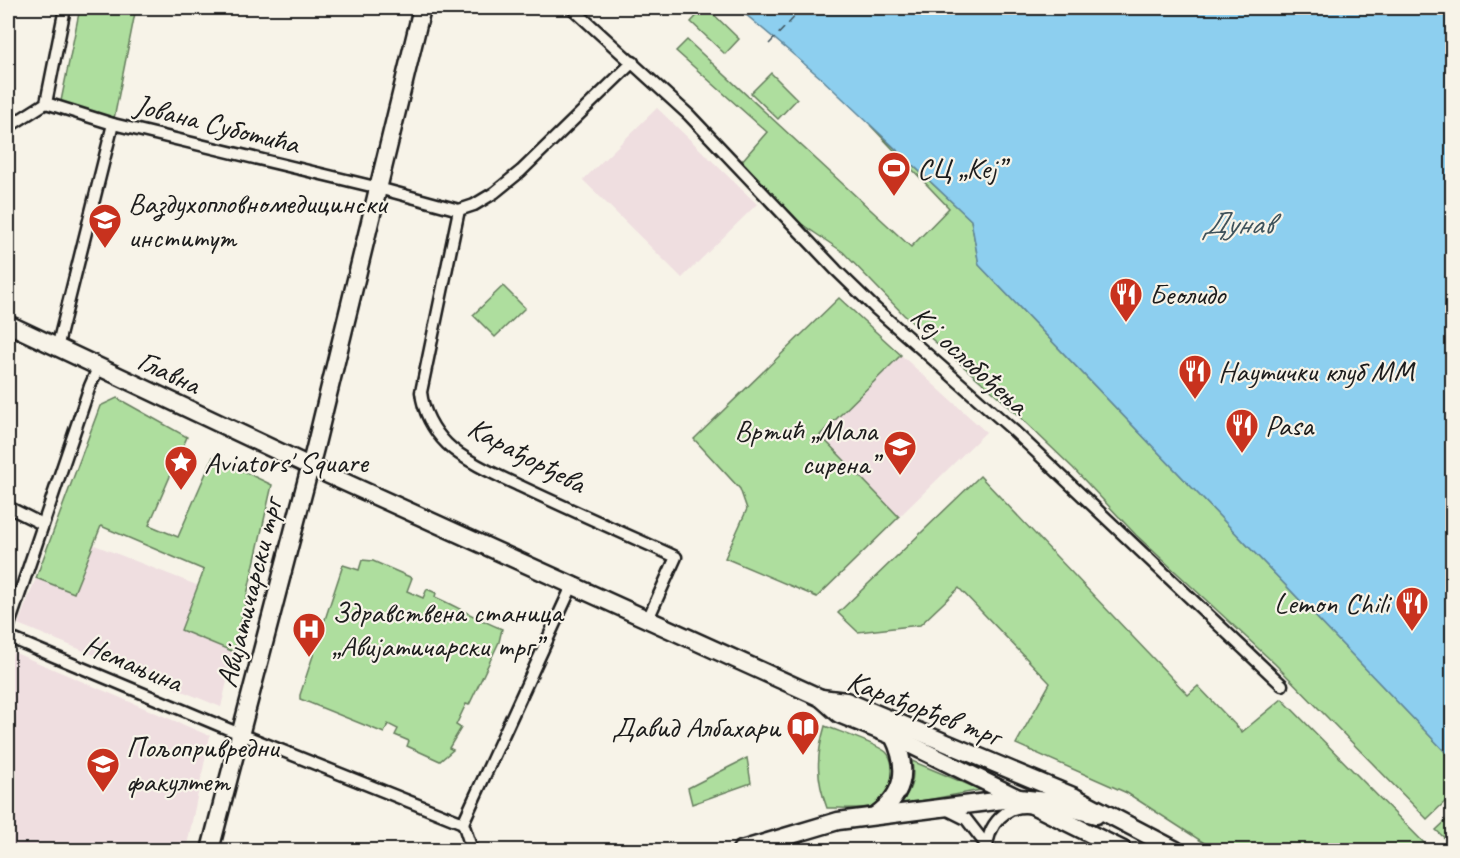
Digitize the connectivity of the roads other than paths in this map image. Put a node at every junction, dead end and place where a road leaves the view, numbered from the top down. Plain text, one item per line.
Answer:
1 (65, 8) edge
2 (422, 8) edge
3 (572, 8) edge
4 (633, 63) junction
5 (46, 103) junction
6 (113, 124) junction
7 (8, 127) edge
8 (377, 188) junction
9 (459, 210) junction
10 (8, 324) edge
11 (57, 348) junction
12 (98, 368) junction
13 (310, 466) junction
14 (8, 507) edge
15 (42, 524) junction
16 (572, 586) junction
17 (648, 620) junction
18 (8, 628) edge
19 (8, 637) edge
20 (1282, 685) dead end
21 (820, 698) junction
22 (240, 734) junction
23 (893, 736) junction
24 (1019, 798) junction
25 (940, 807) junction
26 (1036, 809) junction
27 (876, 815) junction
28 (1115, 817) junction
29 (463, 823) junction
30 (987, 848) edge
31 (210, 850) edge
32 (472, 850) edge
33 (741, 850) edge
34 (1123, 850) edge
35 (1176, 850) edge

1 - 5 street
2 - 8 main road, Авијатичарски трг
3 - 4 street, Кеј ослобођења
4 - 9 street
4 - 20 street, Кеј ослобођења
5 - 6 street, Јована Суботића
5 - 7 street
6 - 8 street, Јована Суботића
6 - 11 street
8 - 9 street
8 - 13 main road, Авијатичарски трг
9 - 17 street, Карађорђева
10 - 11 main road, Главна
11 - 12 main road, Главна
12 - 13 main road, Главна
12 - 15 street
13 - 16 main road
13 - 22 main road, Авијатичарски трг
14 - 15 street
15 - 18 street
16 - 17 main road
16 - 29 street
17 - 21 main road
19 - 22 street, Немањина
21 - 23 main road, Карађорђев трг
21 - 28 main road, Карађорђев трг
22 - 29 street, Немањина
22 - 31 main road, Авијатичарски трг
23 - 24 main road, Карађорђев трг
23 - 27 main road
24 - 25 main road
24 - 26 main road, Карађорђев трг
24 - 28 main road
25 - 27 main road
25 - 30 street
26 - 30 street
26 - 34 main road, Карађорђев трг
27 - 33 main road
28 - 35 main road, Карађорђев трг
29 - 32 street

